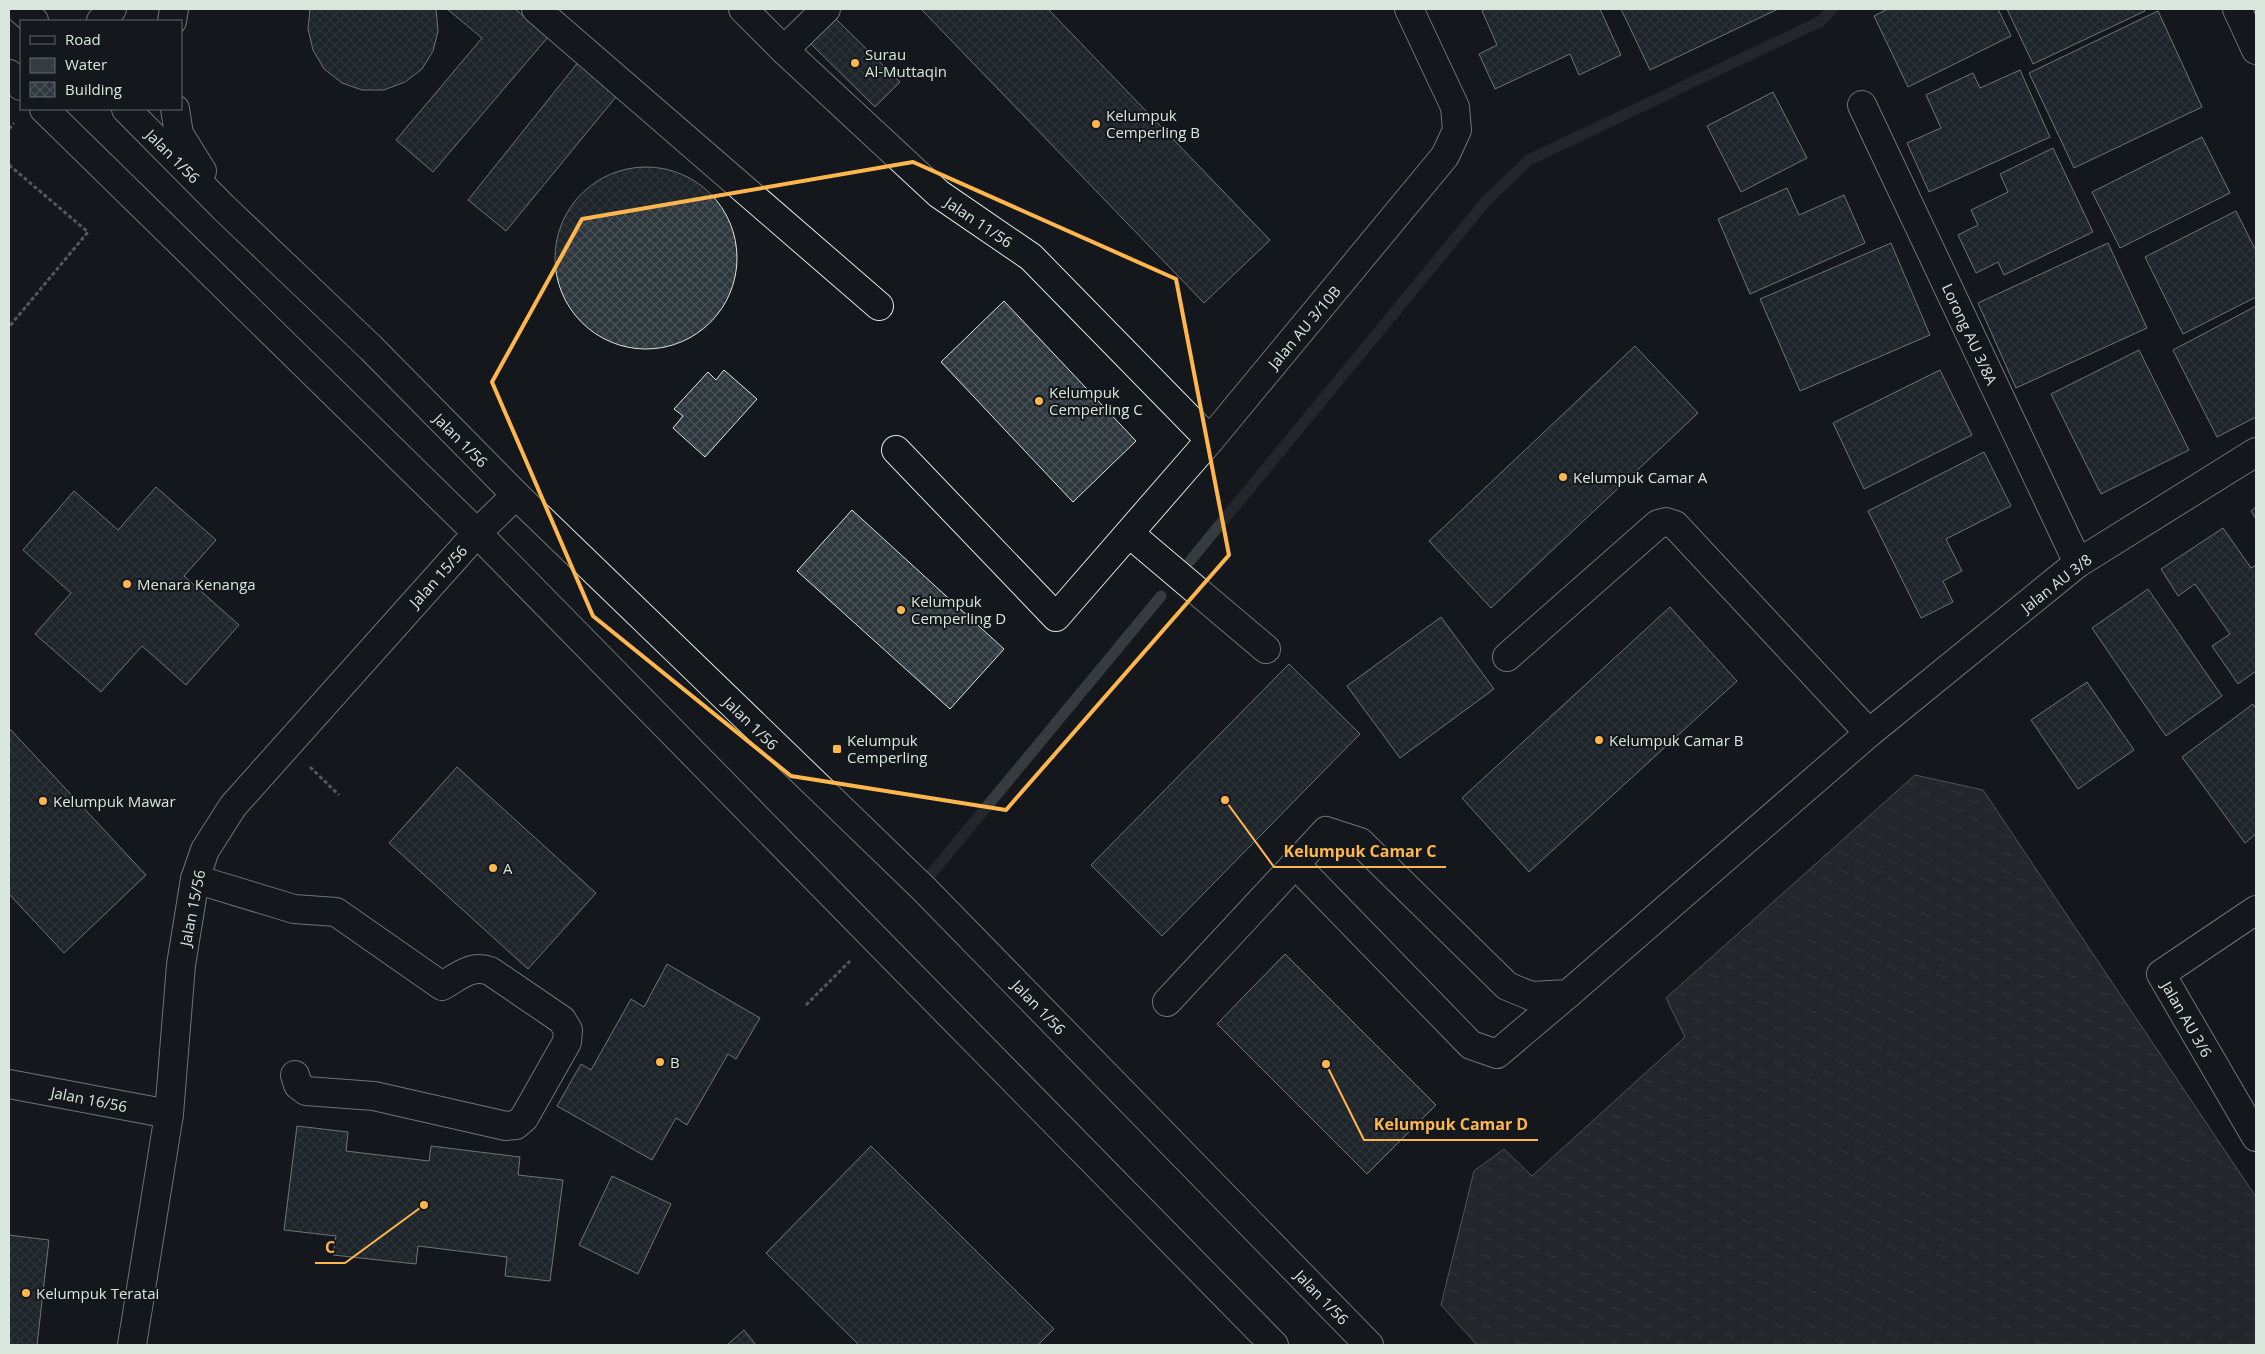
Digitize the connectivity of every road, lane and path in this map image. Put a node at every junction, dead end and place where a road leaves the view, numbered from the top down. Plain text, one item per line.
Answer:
1 (20, 9) edge
2 (112, 9) edge
3 (536, 9) edge
4 (743, 9) edge
5 (826, 9) edge
6 (1410, 9) edge
7 (2237, 9) edge
8 (33, 20) edge
9 (102, 20) edge
10 (784, 50) junction
11 (2256, 50) edge
12 (9, 74) edge
13 (20, 85) edge
14 (1862, 105) dead end
15 (45, 110) edge
16 (127, 110) edge
17 (175, 110) edge
18 (9, 165) edge
19 (224, 208) junction
20 (879, 306) dead end
21 (9, 327) edge
22 (1210, 440) junction
23 (896, 450) dead end
24 (2256, 452) edge
25 (516, 495) junction
26 (477, 533) junction
27 (1130, 534) junction
28 (2078, 563) junction
29 (1266, 649) dead end
30 (1507, 657) dead end
31 (1869, 733) junction
32 (1295, 864) junction
33 (195, 878) junction
34 (2256, 910) edge
35 (874, 938) junction
36 (1568, 994) junction
37 (1167, 1002) dead end
38 (806, 1005) dead end
39 (295, 1075) dead end
40 (9, 1084) edge
41 (169, 1114) junction
42 (2256, 1137) edge
43 (132, 1345) edge
44 (1274, 1345) edge
45 (1368, 1345) edge

1 - 8 street
2 - 9 street
3 - 20 street
4 - 10 street, Jalan 11/56
5 - 10 street
6 - 22 street, Jalan AU 3/10B
7 - 11 street
10 - 22 street, Jalan 11/56
12 - 13 street
14 - 28 street, Lorong AU 3/8A
15 - 26 street
16 - 19 street, Jalan 1/56
17 - 19 street
18 - 21 path
19 - 25 street, Jalan 1/56
22 - 27 street, Jalan AU 3/10B
23 - 27 street, Jalan AU 3/10B
24 - 28 street, Jalan AU 3/8
25 - 26 street, Jalan 15/56
25 - 45 street, Jalan 1/56
26 - 33 street, Jalan 15/56
26 - 35 street
27 - 29 street
28 - 31 street, Jalan AU 3/8
30 - 31 street
31 - 36 street, Jalan AU 3/8
32 - 36 street
32 - 36 street, Jalan AU 3/8
32 - 37 street
33 - 39 street
33 - 41 street, Jalan 15/56
34 - 42 street, Jalan AU 3/6
35 - 38 path
35 - 44 street
40 - 41 street, Jalan 16/56
41 - 43 street, Jalan 15/56

